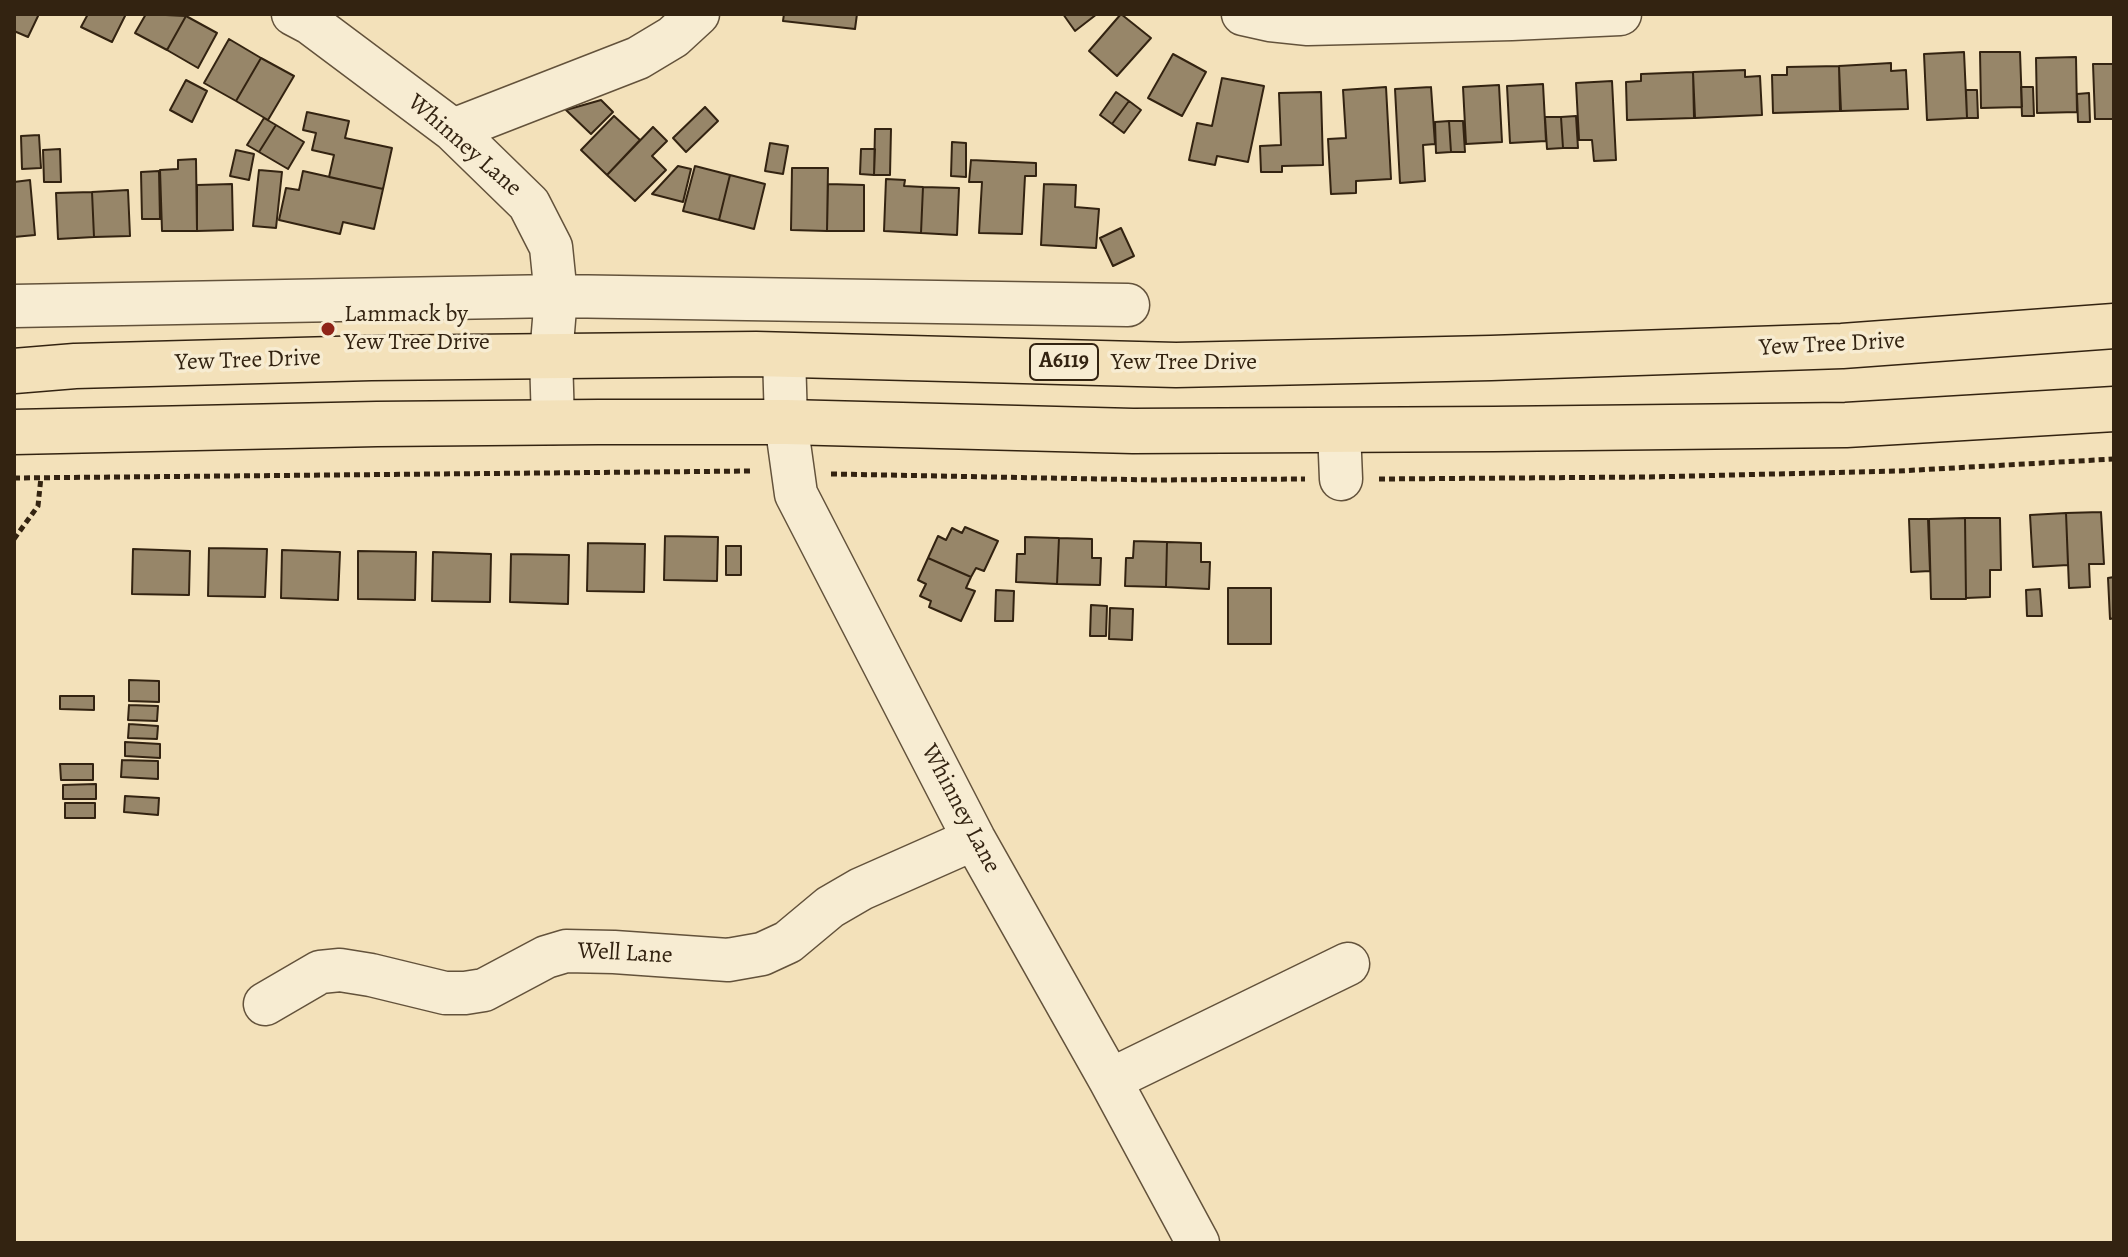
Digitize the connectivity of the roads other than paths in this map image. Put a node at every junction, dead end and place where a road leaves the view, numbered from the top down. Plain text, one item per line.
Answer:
1 (293, 14) edge
2 (698, 14) edge
3 (1243, 14) edge
4 (1620, 14) edge
5 (1512, 17) edge
6 (453, 130) junction
7 (556, 296) junction
8 (1128, 305) dead end
9 (14, 306) edge
10 (2114, 326) edge
11 (784, 355) junction
12 (551, 356) junction
13 (14, 371) edge
14 (2114, 409) edge
15 (786, 422) junction
16 (553, 423) junction
17 (1339, 430) junction
18 (14, 432) edge
19 (1341, 479) road end
20 (974, 839) junction
21 (1348, 964) dead end
22 (265, 1004) dead end
23 (1110, 1080) junction
24 (1198, 1243) edge

1 - 6 street, Whinney Lane
2 - 6 street
3 - 5 street
4 - 5 street
6 - 7 street, Whinney Lane
7 - 8 street
7 - 9 street
7 - 12 street, Whinney Lane
10 - 11 highway, Yew Tree Drive / A6119
11 - 12 highway, Yew Tree Drive / A6119
11 - 15 street, Whinney Lane
12 - 13 highway, Yew Tree Drive / A6119
12 - 16 street, Whinney Lane
14 - 17 highway
15 - 16 highway
15 - 17 highway
15 - 20 street, Whinney Lane
16 - 18 highway
17 - 19 street
20 - 22 street, Well Lane
20 - 23 street, Whinney Lane
21 - 23 street
23 - 24 street, Whinney Lane

